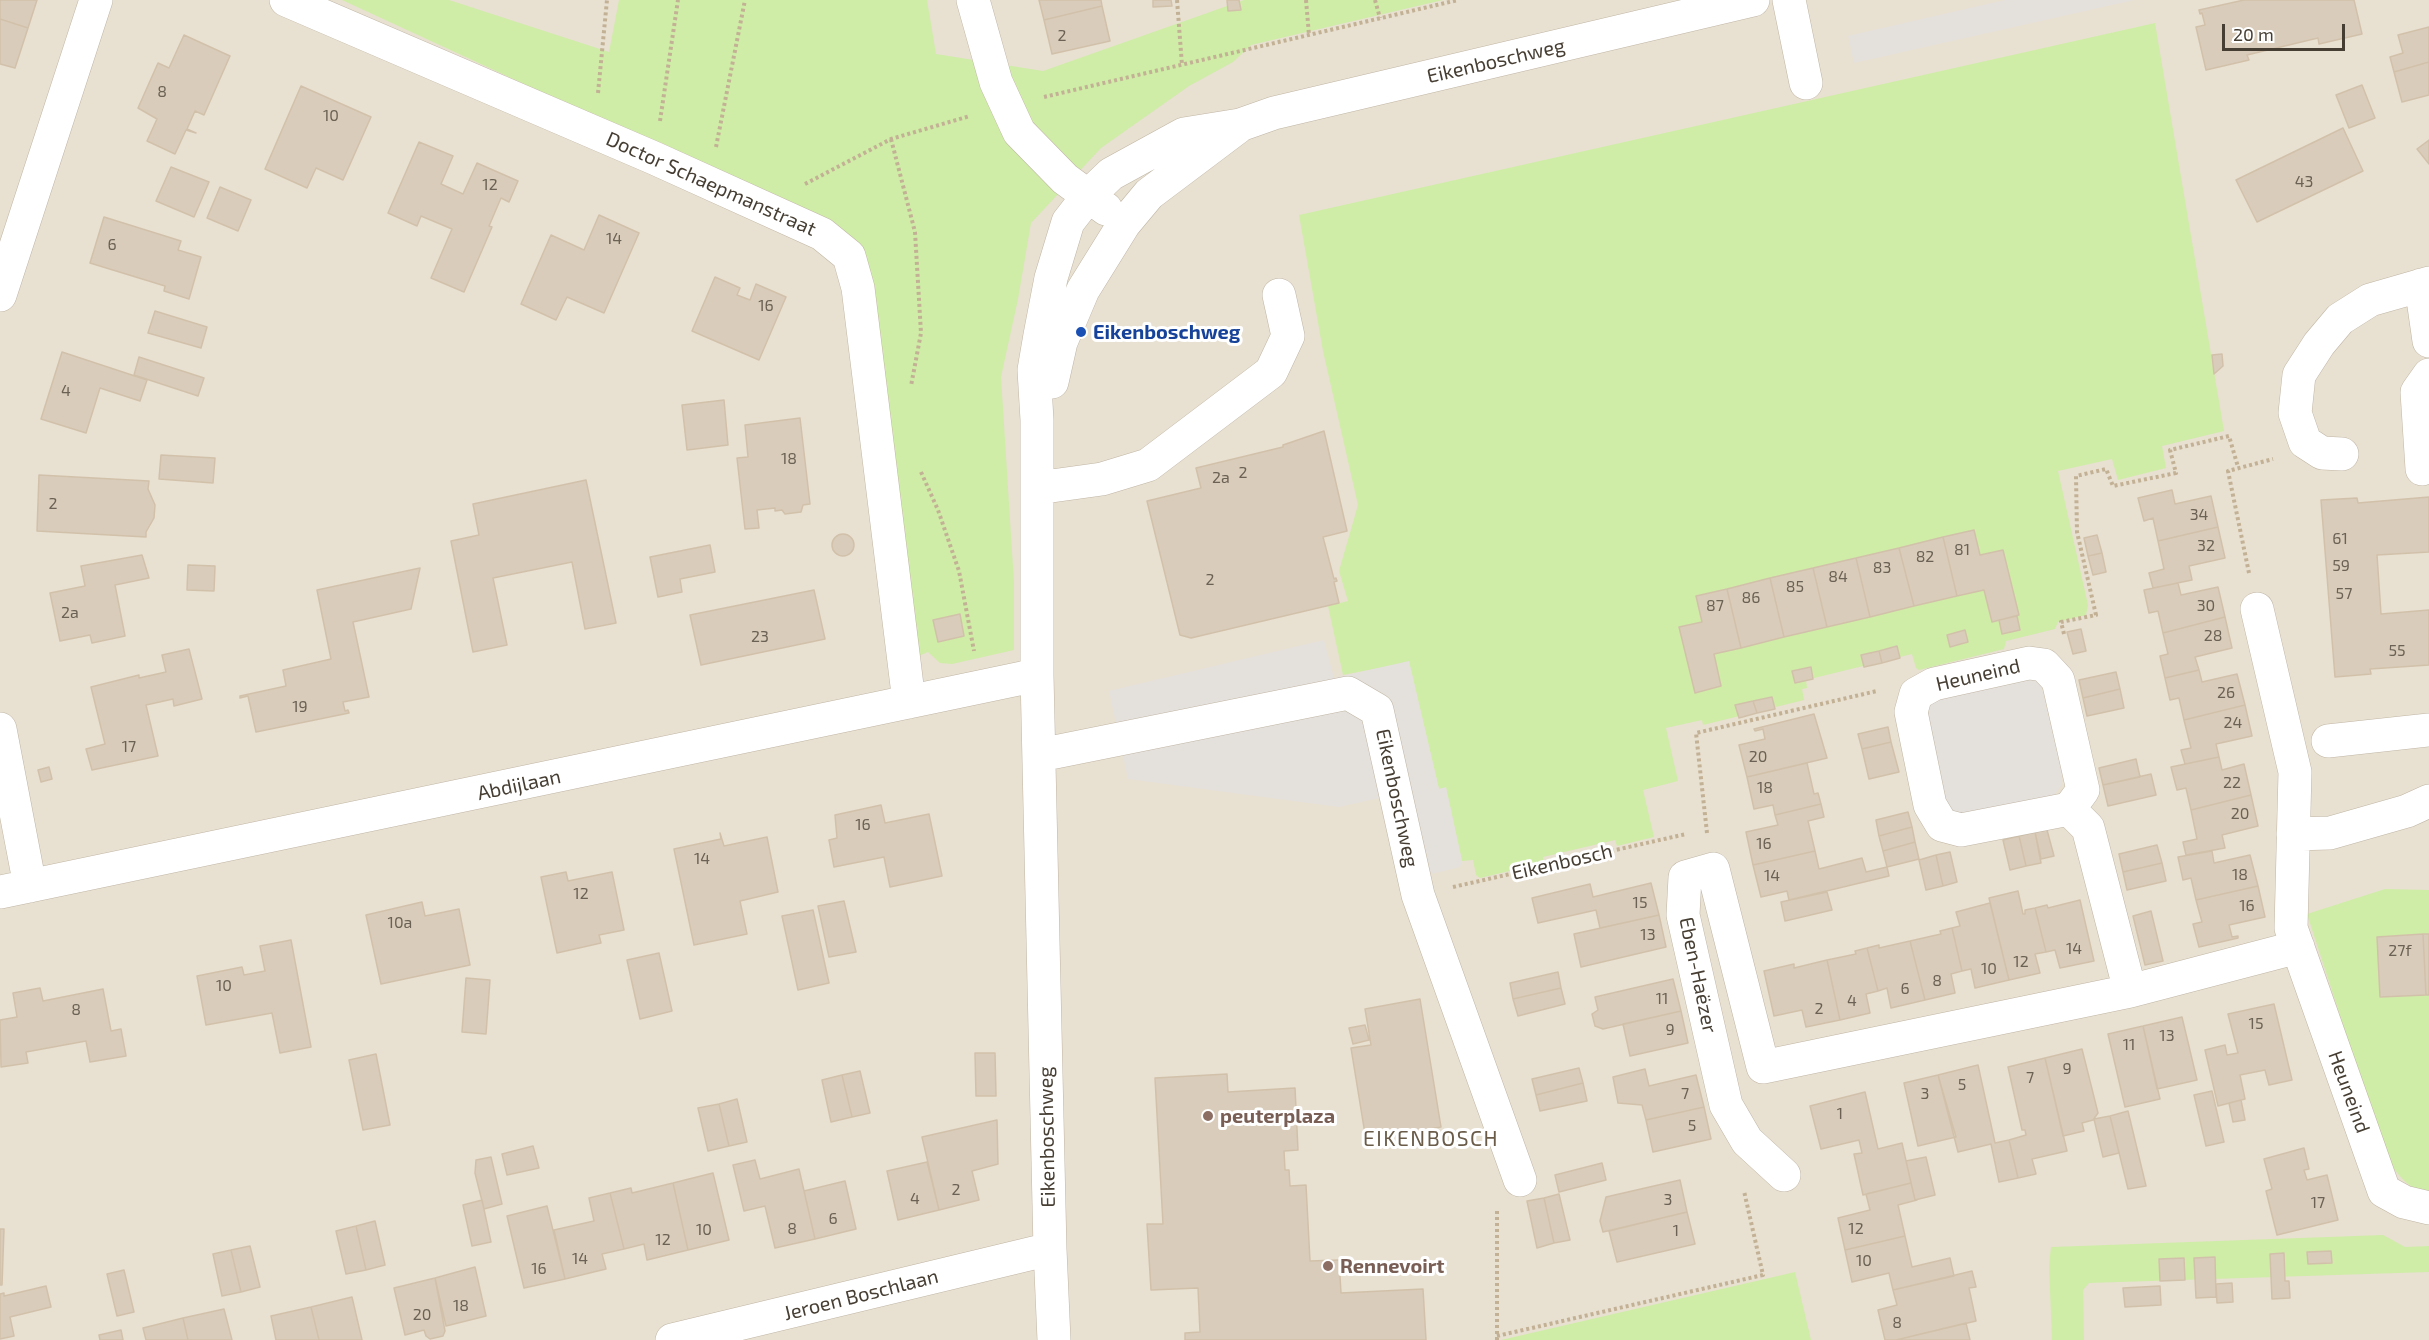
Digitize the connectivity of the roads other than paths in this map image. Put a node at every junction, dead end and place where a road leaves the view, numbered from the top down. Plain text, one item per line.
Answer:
1 (96, 0) edge
2 (286, 0) edge
3 (973, 0) edge
4 (1753, 0) edge
5 (1789, 0) edge
6 (1806, 83) dead end
7 (1240, 125) junction
8 (1089, 195) junction
9 (1124, 224) junction
10 (2425, 284) edge
11 (0, 295) edge
12 (1279, 295) dead end
13 (2429, 341) edge
14 (2429, 375) edge
15 (1037, 420) junction
16 (2342, 454) dead end
17 (2422, 469) dead end
18 (1037, 488) junction
19 (2257, 609) road end
20 (1037, 675) junction
21 (909, 702) junction
22 (0, 729) edge
23 (2429, 730) edge
24 (2328, 741) dead end
25 (1040, 755) junction
26 (2429, 801) edge
27 (2069, 809) junction
28 (2293, 834) junction
29 (15, 889) edge
30 (2298, 947) junction
31 (2130, 991) junction
32 (1784, 1175) dead end
33 (1520, 1180) road end
34 (2429, 1208) edge
35 (1050, 1249) junction
36 (790, 1326) edge
37 (672, 1340) edge
38 (1054, 1340) edge

1 - 11 street
2 - 21 street, Doctor Schaepmanstraat
3 - 8 street
4 - 7 street, Eikenboschweg
5 - 6 street
7 - 8 street, Eikenboschweg
7 - 9 street, Eikenboschweg
8 - 9 street
8 - 15 street, Eikenboschweg
9 - 15 street, Eikenboschweg
10 - 13 street
10 - 16 street
12 - 18 street
14 - 17 street
15 - 18 street, Eikenboschweg
18 - 20 street, Eikenboschweg
19 - 28 street, Heuneind
20 - 21 street, Abdijlaan
20 - 25 street, Eikenboschweg
21 - 29 street, Abdijlaan
22 - 29 street
23 - 24 street
25 - 33 street, Eikenboschweg
25 - 35 street, Eikenboschweg
26 - 28 street
27 - 27 street, Heuneind
27 - 31 street
28 - 30 street, Heuneind
30 - 31 street
30 - 34 street, Heuneind
31 - 32 street, Eben-Haëzer
35 - 36 street, Jeroen Boschlaan
35 - 38 street, Eikenboschweg
36 - 37 street, Jeroen Boschlaan

